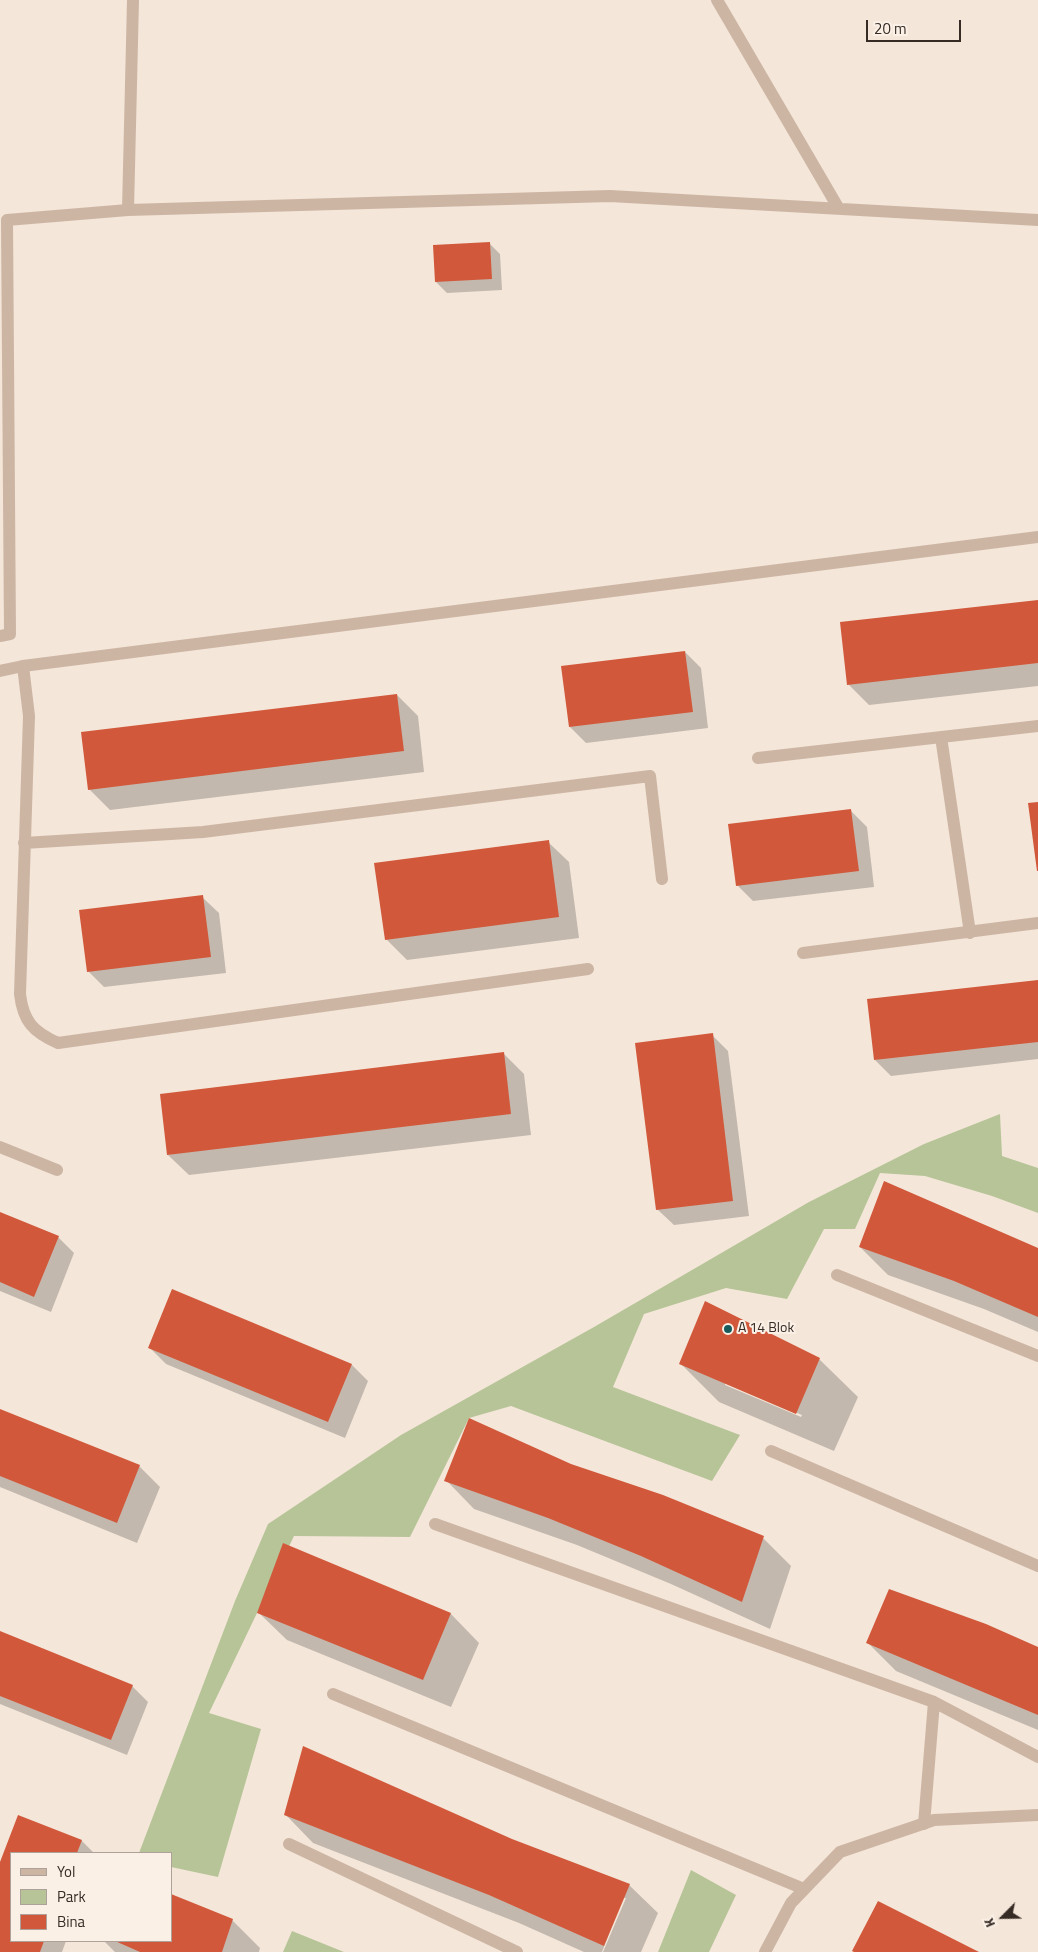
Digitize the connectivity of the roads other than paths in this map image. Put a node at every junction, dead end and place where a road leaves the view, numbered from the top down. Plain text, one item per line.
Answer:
1 (133, 0) edge
2 (717, 0) edge
3 (839, 209) junction
4 (128, 210) junction
5 (1038, 220) edge
6 (4, 535) edge
7 (1038, 537) edge
8 (0, 636) edge
9 (23, 666) junction
10 (0, 671) edge
11 (1038, 726) edge
12 (941, 737) junction
13 (758, 758) dead end
14 (24, 843) junction
15 (662, 879) dead end
16 (1038, 923) edge
17 (970, 933) junction
18 (803, 953) dead end
19 (588, 969) dead end
20 (0, 1147) edge
21 (57, 1170) dead end
22 (837, 1275) dead end
23 (1038, 1356) edge
24 (771, 1452) dead end
25 (435, 1524) dead end
26 (1038, 1566) edge
27 (333, 1694) dead end
28 (934, 1702) junction
29 (1038, 1757) edge
30 (1038, 1815) edge
31 (924, 1824) junction
32 (289, 1844) dead end
33 (804, 1889) junction
34 (517, 1952) edge
35 (765, 1952) edge

1 - 4 street
2 - 3 street
3 - 4 street
3 - 5 street
4 - 6 street
6 - 8 street
7 - 9 street
9 - 10 street
9 - 14 street
11 - 12 street
12 - 13 street
12 - 17 street
14 - 15 street
14 - 19 street
16 - 17 street
17 - 18 street
20 - 21 street
22 - 23 street
24 - 26 street
25 - 28 street
27 - 33 street
28 - 29 street
28 - 31 street
30 - 31 street
31 - 33 street
32 - 34 street
33 - 35 street

